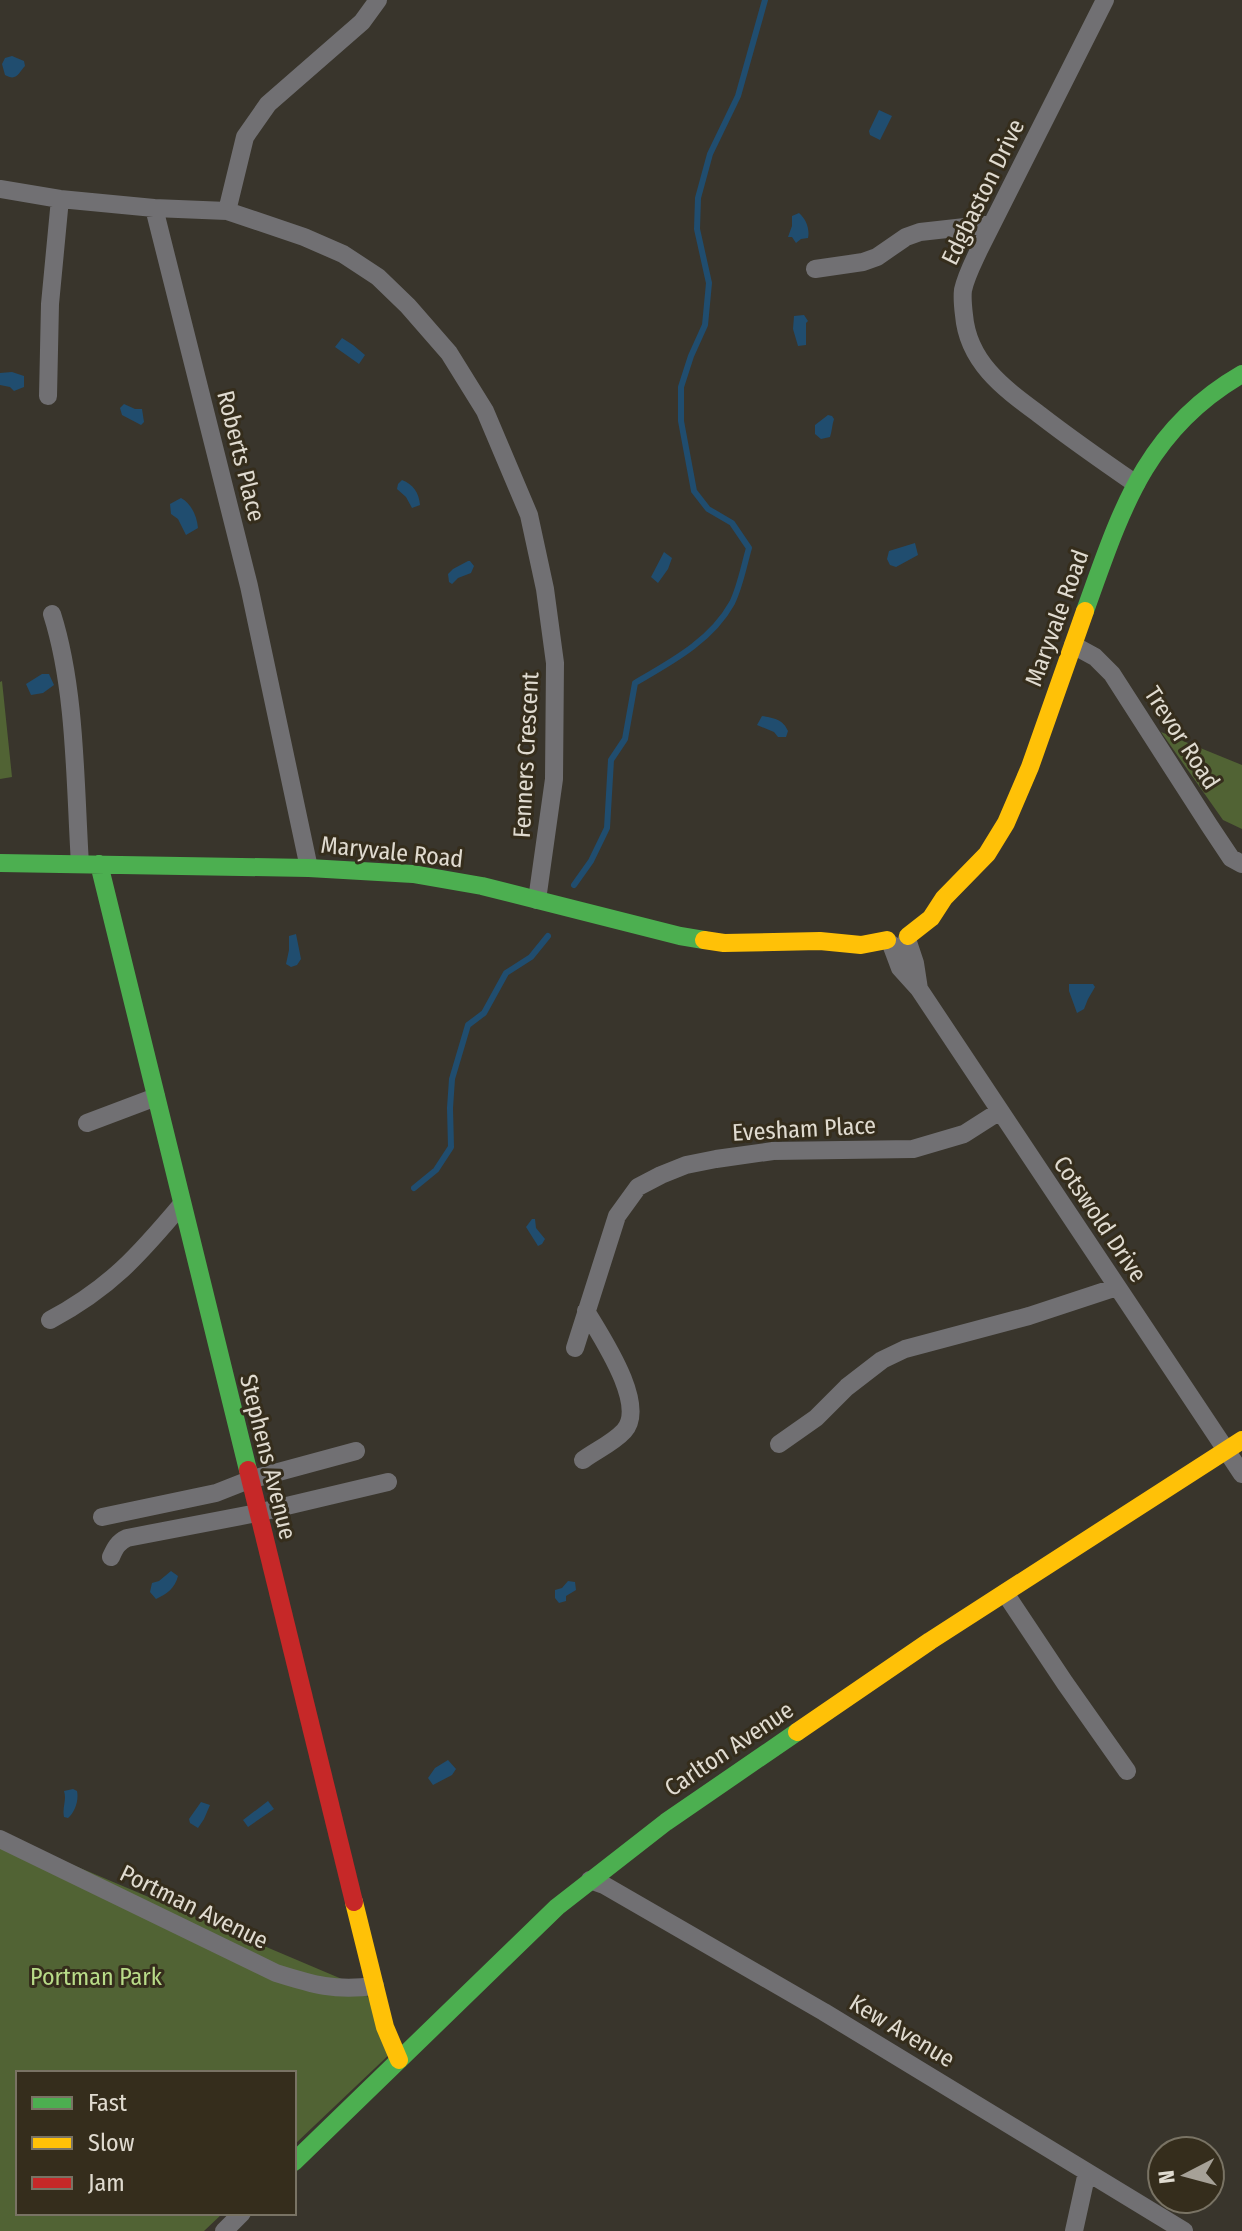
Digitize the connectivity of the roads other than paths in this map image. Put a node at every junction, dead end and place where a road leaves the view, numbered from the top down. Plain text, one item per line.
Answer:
1 (378, 0) edge
2 (1105, 0) edge
3 (0, 189) edge
4 (60, 199) junction
5 (154, 208) junction
6 (227, 211) junction
7 (992, 224) junction
8 (815, 269) dead end
9 (1242, 374) edge
10 (48, 396) dead end
11 (1136, 484) junction
12 (52, 614) dead end
13 (1073, 645) junction
14 (0, 863) edge
15 (90, 864) junction
16 (1242, 864) edge
17 (309, 868) junction
18 (537, 900) junction
19 (895, 933) junction
20 (156, 1097) junction
21 (1000, 1111) junction
22 (87, 1123) dead end
23 (182, 1204) junction
24 (1117, 1287) junction
25 (586, 1311) junction
26 (50, 1320) dead end
27 (575, 1348) dead end
28 (1242, 1440) edge
29 (779, 1444) dead end
30 (356, 1451) dead end
31 (1225, 1451) junction
32 (583, 1460) dead end
33 (1242, 1474) edge
34 (249, 1480) junction
35 (388, 1482) dead end
36 (257, 1513) junction
37 (102, 1517) dead end
38 (111, 1557) dead end
39 (1005, 1593) junction
40 (1127, 1771) dead end
41 (0, 1839) edge
42 (590, 1880) junction
43 (375, 1986) junction
44 (399, 2060) junction
45 (296, 2160) edge
46 (1087, 2172) junction
47 (240, 2215) edge
48 (224, 2231) edge
49 (1074, 2231) edge
50 (1184, 2231) edge

1 - 6 street
2 - 7 street, Edgbaston Drive
3 - 4 street
4 - 5 street
4 - 10 street
5 - 6 street, Fenners Crescent
5 - 17 street, Roberts Place
6 - 18 street, Fenners Crescent
7 - 8 street
7 - 11 street, Edgbaston Drive
9 - 11 street, Maryvale Road
11 - 13 street, Maryvale Road
12 - 15 street
13 - 16 street, Trevor Road
13 - 19 street, Maryvale Road
14 - 15 street, Maryvale Road
15 - 17 street, Maryvale Road
15 - 20 street, Stephens Avenue
17 - 18 street, Maryvale Road
18 - 19 street, Maryvale Road
19 - 21 street, Cotswold Drive
20 - 22 street
20 - 23 street, Stephens Avenue
21 - 24 street, Cotswold Drive
21 - 25 street, Evesham Place
23 - 26 street
23 - 34 street, Stephens Avenue
24 - 29 street
24 - 31 street, Cotswold Drive
25 - 27 street, Evesham Place
25 - 32 street
28 - 31 street, Carlton Avenue
30 - 34 street
31 - 33 street, Cotswold Drive
31 - 39 street, Carlton Avenue
34 - 36 street, Stephens Avenue
34 - 37 street
35 - 36 street
36 - 38 street
36 - 43 street, Stephens Avenue
39 - 40 street
39 - 42 street, Carlton Avenue
41 - 43 street, Portman Avenue
42 - 44 street, Carlton Avenue
42 - 46 street, Kew Avenue
43 - 44 street, Stephens Avenue
44 - 45 street, Carlton Avenue
46 - 49 street
46 - 50 street, Kew Avenue
47 - 48 street

